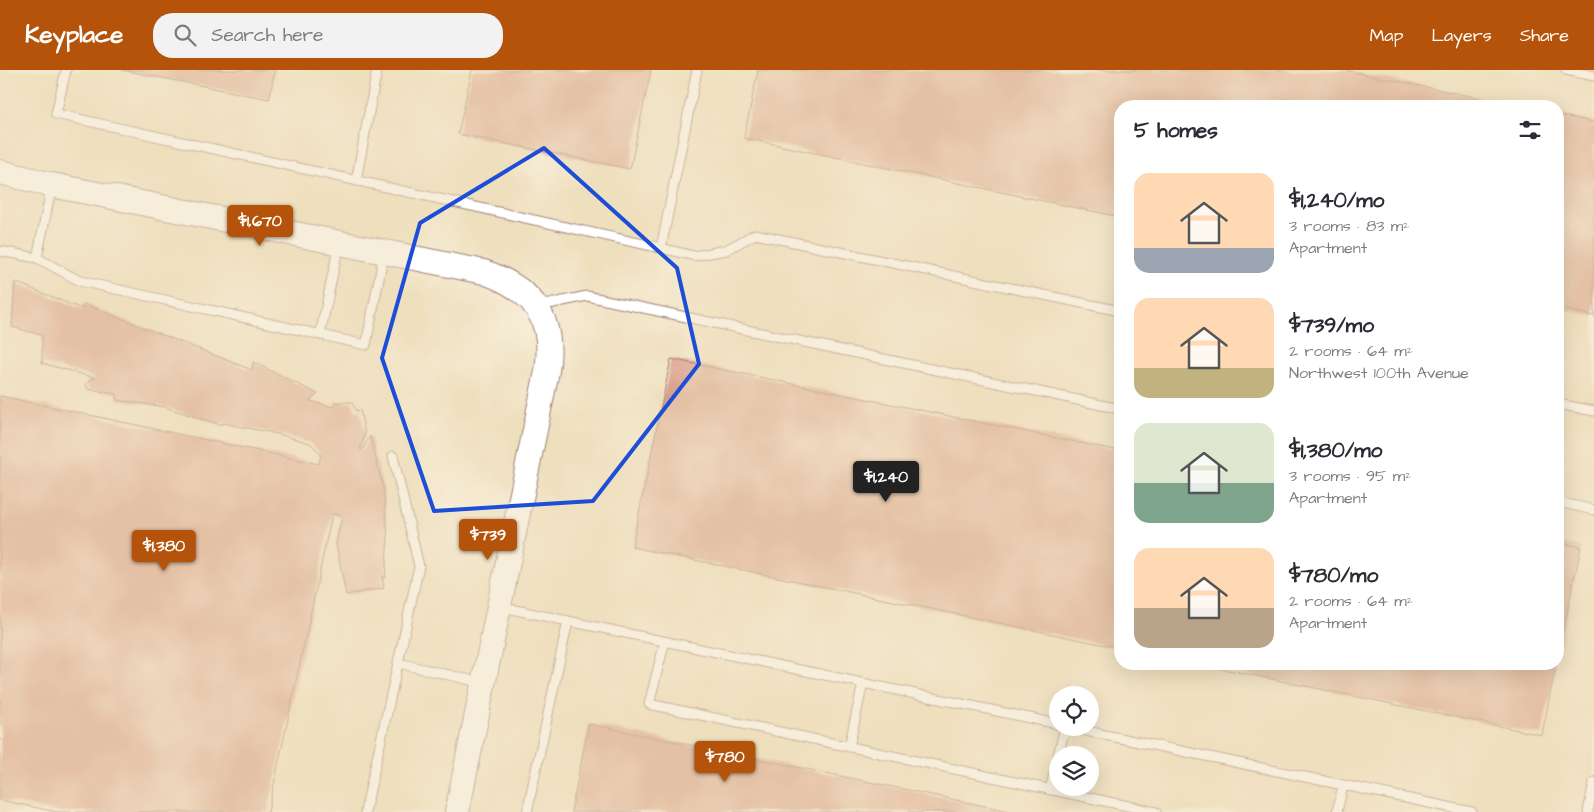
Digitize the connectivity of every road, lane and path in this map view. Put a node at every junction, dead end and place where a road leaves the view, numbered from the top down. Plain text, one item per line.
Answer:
1 (66, 70) edge
2 (377, 70) edge
3 (698, 70) edge
4 (1566, 70) edge
5 (1594, 76) edge
6 (0, 172) edge
7 (356, 181) junction
8 (52, 185) junction
9 (339, 243) junction
10 (661, 248) junction
11 (0, 251) edge
12 (384, 252) junction
13 (37, 258) junction
14 (536, 307) junction
15 (1114, 310) edge
16 (320, 335) junction
17 (1564, 405) edge
18 (1114, 408) edge
19 (1594, 411) edge
20 (393, 456) dead end
21 (1564, 503) edge
22 (1594, 510) edge
23 (498, 606) junction
24 (568, 621) junction
25 (665, 641) junction
26 (398, 663) junction
27 (483, 683) junction
28 (863, 684) junction
29 (1049, 722) edge
30 (1099, 734) edge
31 (849, 747) junction
32 (1594, 782) edge
33 (1343, 785) junction
34 (1049, 790) edge
35 (1079, 796) edge
36 (365, 812) edge
37 (457, 812) edge
38 (527, 812) edge
39 (1156, 812) edge
40 (1337, 812) edge
41 (1472, 812) edge
42 (1588, 812) edge

1 - 7 lane
2 - 7 lane
3 - 10 lane
4 - 5 lane
6 - 8 street
7 - 10 lane
8 - 9 street
8 - 13 lane
9 - 12 street
9 - 16 lane
10 - 15 lane
11 - 13 lane
12 - 14 street
12 - 16 lane
13 - 16 lane
14 - 18 lane
14 - 23 street
17 - 19 lane
20 - 26 lane
21 - 22 lane
23 - 24 lane
23 - 27 street
24 - 25 lane
24 - 38 lane
25 - 28 lane
25 - 31 lane
26 - 27 lane
26 - 36 lane
27 - 37 street
28 - 29 lane
28 - 31 lane
30 - 33 lane
31 - 34 lane
32 - 42 lane
33 - 40 lane
33 - 41 lane
35 - 39 lane

